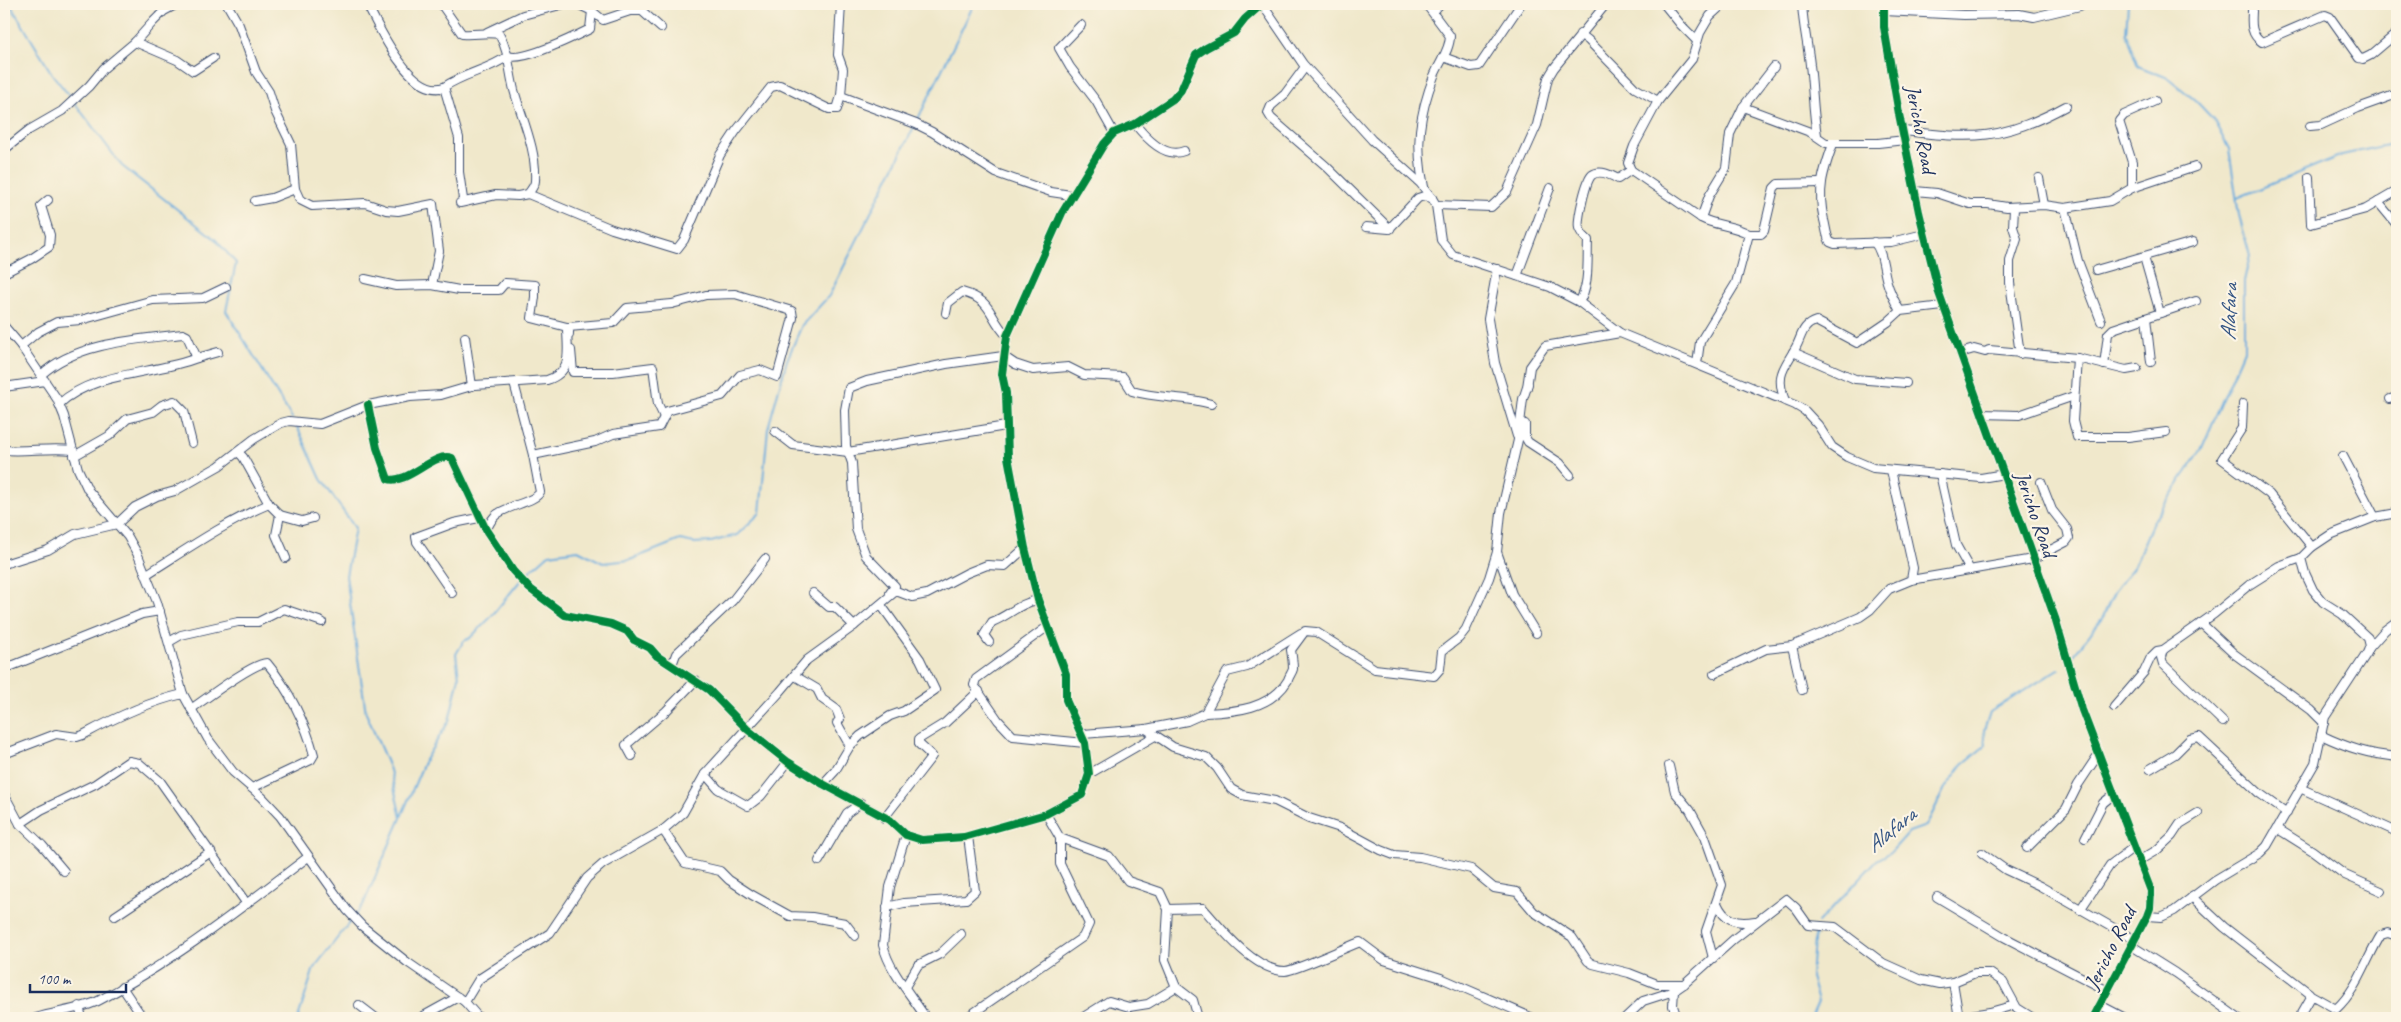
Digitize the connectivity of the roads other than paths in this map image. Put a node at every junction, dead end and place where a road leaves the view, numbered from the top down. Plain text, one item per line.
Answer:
1 (177, 4) edge
2 (227, 4) edge
3 (367, 4) edge
4 (441, 4) edge
5 (564, 4) edge
6 (577, 4) edge
7 (841, 4) edge
8 (1262, 4) edge
9 (1426, 4) edge
10 (1440, 4) edge
11 (1521, 4) edge
12 (1606, 4) edge
13 (1664, 4) edge
14 (1723, 4) edge
15 (1802, 4) edge
16 (2252, 4) edge
17 (2080, 6) dead end
18 (1884, 7) edge
19 (592, 11) junction
20 (1433, 12) junction
21 (1081, 25) dead end
22 (661, 28) dead end
23 (487, 32) junction
24 (2397, 32) edge
25 (1580, 34) junction
26 (1697, 41) junction
27 (135, 42) junction
28 (508, 56) junction
29 (1443, 57) junction
30 (213, 58) dead end
31 (1305, 67) junction
32 (1774, 67) dead end
33 (444, 87) junction
34 (2397, 94) edge
35 (841, 96) junction
36 (1658, 101) junction
37 (2155, 101) dead end
38 (2066, 106) dead end
39 (1743, 107) junction
40 (1135, 124) junction
41 (2310, 126) dead end
42 (1903, 131) junction
43 (1114, 133) junction
44 (1817, 135) junction
45 (1905, 140) junction
46 (1833, 144) junction
47 (4, 150) edge
48 (1184, 151) dead end
49 (2195, 168) dead end
50 (1631, 170) junction
51 (2309, 177) dead end
52 (2039, 178) dead end
53 (1820, 183) junction
54 (1550, 188) dead end
55 (2132, 188) junction
56 (295, 189) junction
57 (1425, 189) junction
58 (2397, 190) edge
59 (1915, 191) junction
60 (528, 194) junction
61 (1071, 195) junction
62 (48, 200) dead end
63 (255, 201) dead end
64 (1434, 201) junction
65 (2378, 202) junction
66 (2044, 205) junction
67 (2014, 208) junction
68 (2065, 208) junction
69 (1701, 218) junction
70 (2397, 224) edge
71 (1366, 227) dead end
72 (1390, 228) junction
73 (1749, 234) junction
74 (1924, 234) junction
75 (1874, 242) junction
76 (1887, 242) junction
77 (2193, 242) dead end
78 (1880, 248) junction
79 (2144, 257) junction
80 (1497, 269) junction
81 (2096, 270) dead end
82 (4, 273) edge
83 (1517, 276) junction
84 (365, 278) dead end
85 (432, 285) junction
86 (226, 287) dead end
87 (2196, 301) dead end
88 (1579, 302) junction
89 (1943, 306) junction
90 (1900, 311) junction
91 (946, 313) dead end
92 (2160, 313) junction
93 (2146, 318) junction
94 (2101, 321) dead end
95 (5, 328) edge
96 (1620, 333) junction
97 (465, 336) dead end
98 (1007, 336) junction
99 (21, 346) junction
100 (218, 352) dead end
101 (1793, 352) junction
102 (1960, 353) junction
103 (2020, 354) junction
104 (1003, 356) junction
105 (197, 358) junction
106 (2077, 358) junction
107 (2151, 362) dead end
108 (1697, 364) junction
109 (2104, 365) junction
110 (2137, 368) dead end
111 (43, 378) junction
112 (514, 384) junction
113 (1528, 384) junction
114 (1906, 384) dead end
115 (472, 386) junction
116 (4, 387) edge
117 (2074, 396) junction
118 (1785, 401) junction
119 (59, 404) junction
120 (1212, 404) dead end
121 (2243, 404) dead end
122 (368, 405) junction
123 (1982, 414) junction
124 (664, 416) junction
125 (1006, 426) junction
126 (775, 431) dead end
127 (2166, 432) dead end
128 (1518, 440) junction
129 (192, 443) dead end
130 (4, 450) edge
131 (238, 452) junction
132 (848, 452) junction
133 (74, 453) junction
134 (533, 455) junction
135 (2343, 456) dead end
136 (1891, 470) junction
137 (1940, 474) junction
138 (2004, 474) junction
139 (1570, 475) dead end
140 (2041, 482) dead end
141 (269, 504) junction
142 (281, 512) junction
143 (2397, 513) edge
144 (2375, 517) junction
145 (312, 518) dead end
146 (480, 518) junction
147 (116, 524) junction
148 (486, 530) junction
149 (2312, 547) junction
150 (1025, 548) junction
151 (1496, 552) junction
152 (286, 558) dead end
153 (2301, 558) junction
154 (765, 559) dead end
155 (2033, 560) junction
156 (4, 564) edge
157 (1970, 570) junction
158 (147, 574) junction
159 (1911, 580) junction
160 (452, 593) dead end
161 (814, 594) dead end
162 (1038, 600) junction
163 (881, 605) junction
164 (160, 611) junction
165 (2397, 621) edge
166 (322, 622) dead end
167 (2201, 623) junction
168 (854, 626) junction
169 (1047, 627) junction
170 (1305, 631) junction
171 (1536, 633) dead end
172 (169, 642) junction
173 (989, 642) dead end
174 (1792, 646) junction
175 (2369, 648) junction
176 (2163, 650) junction
177 (672, 665) junction
178 (4, 669) edge
179 (1714, 674) dead end
180 (795, 676) junction
181 (696, 680) junction
182 (1802, 690) dead end
183 (979, 692) junction
184 (183, 694) junction
185 (2114, 707) dead end
186 (191, 709) junction
187 (1206, 713) junction
188 (2222, 722) dead end
189 (2324, 723) junction
190 (747, 729) junction
191 (1146, 729) junction
192 (1083, 734) junction
193 (2321, 735) junction
194 (1155, 736) junction
195 (1086, 743) junction
196 (850, 746) junction
197 (4, 754) edge
198 (2098, 755) junction
199 (632, 756) dead end
200 (2397, 758) edge
201 (788, 762) junction
202 (1669, 766) dead end
203 (2150, 769) dead end
204 (705, 774) junction
205 (1089, 774) junction
206 (823, 784) junction
207 (252, 788) junction
208 (2300, 788) junction
209 (4, 794) edge
210 (2113, 795) junction
211 (861, 802) junction
212 (2198, 813) dead end
213 (2287, 813) junction
214 (1046, 814) junction
215 (884, 818) junction
216 (20, 824) junction
217 (2278, 829) junction
218 (663, 830) junction
219 (2397, 832) edge
220 (906, 835) junction
221 (968, 836) junction
222 (1060, 838) junction
223 (2085, 838) dead end
224 (2134, 847) junction
225 (2027, 848) dead end
226 (211, 852) junction
227 (1982, 854) dead end
228 (308, 857) junction
229 (2140, 860) junction
230 (819, 861) dead end
231 (64, 871) dead end
232 (2381, 891) dead end
233 (1937, 897) dead end
234 (2192, 898) junction
235 (1716, 903) junction
236 (247, 904) junction
237 (887, 907) junction
238 (1168, 909) junction
239 (2080, 910) junction
240 (114, 916) dead end
241 (2148, 916) junction
242 (1758, 921) junction
243 (961, 934) dead end
244 (855, 936) dead end
245 (2397, 936) edge
246 (2134, 943) junction
247 (1713, 958) junction
248 (1953, 982) junction
249 (1684, 984) junction
250 (122, 987) junction
251 (905, 987) junction
252 (1176, 987) junction
253 (1674, 991) junction
254 (2108, 991) junction
255 (2311, 995) junction
256 (461, 1000) junction
257 (359, 1005) dead end
258 (2014, 1005) junction
259 (2100, 1005) junction
260 (79, 1006) junction
261 (921, 1010) junction
262 (1959, 1017) edge
263 (36, 1018) edge
264 (82, 1018) edge
265 (143, 1018) edge
266 (376, 1018) edge
267 (420, 1018) edge
268 (479, 1018) edge
269 (916, 1018) edge
270 (926, 1018) edge
271 (966, 1018) edge
272 (1082, 1018) edge
273 (1198, 1018) edge
274 (1533, 1018) edge
275 (1625, 1018) edge
276 (1677, 1018) edge
277 (2033, 1018) edge
278 (2093, 1018) edge
279 (2125, 1018) edge
280 (2238, 1018) edge
281 (2299, 1018) edge

1 - 27 street
2 - 56 street
3 - 33 street
4 - 23 street
5 - 23 street
6 - 19 street
7 - 35 street
8 - 31 street
8 - 40 street
9 - 20 street
10 - 20 street
11 - 29 street
12 - 25 street
13 - 26 street
14 - 26 street
15 - 44 street
16 - 24 street
17 - 18 street
18 - 42 street, Jericho Road
19 - 22 street
19 - 28 street
20 - 29 street
21 - 43 street
23 - 28 street
25 - 36 street
25 - 64 street
26 - 36 street
27 - 30 street
27 - 47 street
28 - 33 street
28 - 60 street
29 - 57 street
31 - 57 street
31 - 72 street
32 - 39 street
33 - 60 street
34 - 41 street
35 - 60 street
35 - 61 street
36 - 50 street
37 - 55 street
38 - 42 street
39 - 44 street
39 - 69 street
40 - 43 street
40 - 48 street
42 - 45 street, Jericho Road
43 - 61 street
44 - 46 street
45 - 46 street
45 - 59 street, Jericho Road
46 - 53 street
49 - 55 street
50 - 69 street
50 - 88 street
51 - 65 street
52 - 66 street
53 - 73 street
53 - 75 street
54 - 83 street
55 - 68 street
56 - 63 street
56 - 85 street
57 - 64 street
58 - 65 street
59 - 67 street
59 - 74 street, Jericho Road
61 - 98 street
62 - 82 street
64 - 72 street
64 - 80 street
65 - 70 street
66 - 67 street
66 - 68 street
67 - 103 street
68 - 94 street
69 - 73 street
71 - 72 street
73 - 108 street
74 - 76 street
74 - 89 street, Jericho Road
75 - 76 street
75 - 78 street
76 - 78 street
77 - 79 street
78 - 90 street
79 - 81 street
79 - 92 street
80 - 83 street
80 - 128 street
83 - 88 street
84 - 85 street
85 - 112 street
86 - 99 street
87 - 92 street
88 - 96 street
89 - 90 street
89 - 102 street, Jericho Road
90 - 101 street
91 - 98 street
92 - 93 street
93 - 107 street
93 - 109 street
95 - 99 street
96 - 108 street
96 - 113 street
97 - 115 street
98 - 104 street
99 - 111 street
100 - 105 street
101 - 114 street
101 - 118 street
102 - 103 street
102 - 123 street, Jericho Road
103 - 106 street
104 - 120 street
104 - 125 street
104 - 132 street
105 - 111 street
105 - 119 street
106 - 109 street
106 - 117 street
108 - 118 street
109 - 110 street
111 - 116 street
111 - 119 street
112 - 115 street
112 - 134 street
113 - 128 street
113 - 139 street
115 - 122 street
117 - 123 street
117 - 127 street
118 - 136 street
119 - 133 street
121 - 149 street
122 - 131 street
122 - 146 street
123 - 138 street, Jericho Road
124 - 124 street
124 - 134 street
125 - 132 street
125 - 150 street
126 - 132 street
128 - 151 street
129 - 133 street
130 - 133 street
131 - 141 street
131 - 147 street
132 - 163 street
133 - 147 street
134 - 148 street
135 - 144 street
136 - 137 street
136 - 159 street
137 - 138 street
137 - 157 street
138 - 155 street, Jericho Road
140 - 155 street
141 - 142 street
141 - 158 street
142 - 145 street
142 - 152 street
143 - 144 street
144 - 149 street
146 - 148 street
146 - 160 street
147 - 156 street
147 - 158 street
148 - 177 street
149 - 153 street
150 - 162 street
150 - 163 street
151 - 170 street
151 - 171 street
153 - 167 street
153 - 175 street
154 - 177 street
155 - 157 street
155 - 198 street, Jericho Road
157 - 159 street
158 - 164 street
159 - 174 street
161 - 168 street
162 - 169 street
162 - 173 street
163 - 168 street
163 - 196 street
164 - 172 street
164 - 178 street
165 - 175 street
166 - 172 street
167 - 176 street
167 - 189 street
168 - 180 street
169 - 183 street
169 - 192 street
170 - 187 street
170 - 187 street
172 - 184 street
174 - 179 street
174 - 182 street
175 - 189 street
176 - 185 street
176 - 188 street
177 - 181 street
180 - 190 street
180 - 196 street
181 - 190 street
181 - 199 street
183 - 195 street
183 - 215 street
184 - 186 street
184 - 197 street
186 - 207 street
186 - 207 street
187 - 191 street
189 - 193 street
190 - 201 street
190 - 204 street
191 - 192 street
191 - 194 street
192 - 195 street
193 - 200 street
193 - 208 street
194 - 205 street
194 - 249 street
195 - 205 street
196 - 206 street
198 - 210 street, Jericho Road
198 - 225 street
201 - 204 street
201 - 206 street
202 - 235 street
203 - 213 street
204 - 218 street
205 - 214 street
206 - 211 street
207 - 228 street
208 - 213 street
208 - 219 street
209 - 216 street
210 - 223 street
210 - 224 street, Jericho Road
211 - 215 street
211 - 230 street
212 - 229 street
213 - 217 street
214 - 221 street
214 - 222 street
215 - 220 street
216 - 226 street
216 - 231 street
217 - 232 street
217 - 234 street
218 - 244 street
218 - 256 street
220 - 221 street
220 - 237 street
221 - 237 street
222 - 238 street
222 - 271 street
224 - 229 street, Jericho Road
224 - 239 street
226 - 236 street
226 - 240 street
227 - 239 street
228 - 236 street
228 - 256 street
229 - 241 street, Jericho Road
233 - 254 street
234 - 241 street
234 - 255 street
235 - 242 street
235 - 247 street
236 - 250 street
237 - 251 street
238 - 252 street
238 - 274 street
239 - 246 street
241 - 246 street, Jericho Road
242 - 247 street
242 - 248 street
243 - 251 street
245 - 255 street
246 - 254 street, Jericho Road
246 - 280 street
247 - 249 street
248 - 258 street
248 - 262 street
249 - 253 street
250 - 260 street
250 - 265 street
251 - 261 street
252 - 272 street
252 - 273 street
253 - 275 street
253 - 276 street
254 - 259 street, Jericho Road
255 - 281 street
256 - 267 street
256 - 268 street
257 - 266 street
258 - 262 street
258 - 277 street
259 - 278 street, Jericho Road
259 - 279 street
260 - 263 street
260 - 264 street
261 - 269 street
261 - 270 street

